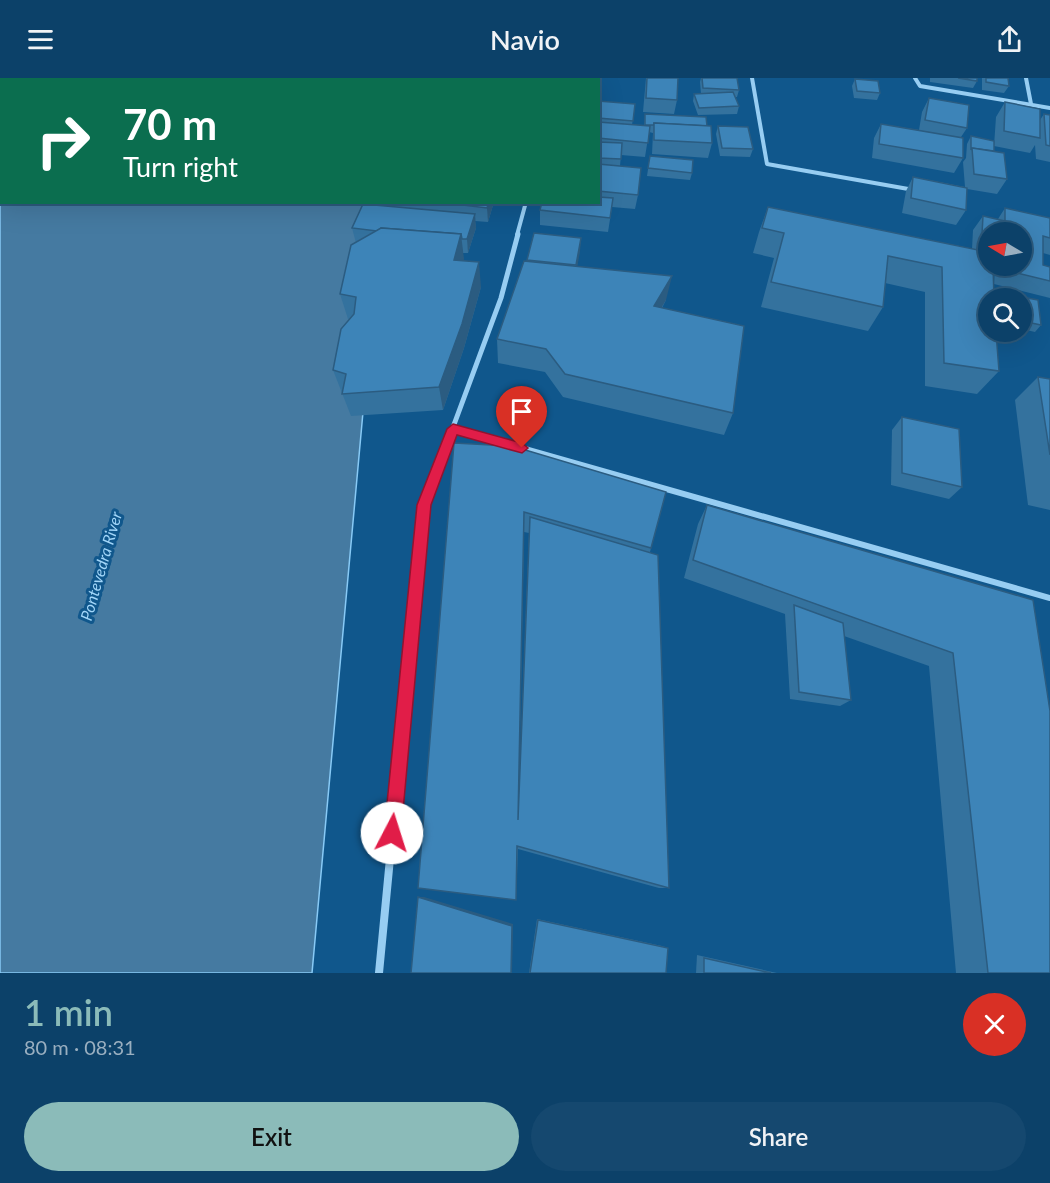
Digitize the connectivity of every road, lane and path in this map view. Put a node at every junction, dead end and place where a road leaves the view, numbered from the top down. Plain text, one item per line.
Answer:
1 (752, 78) edge
2 (915, 78) edge
3 (1026, 78) edge
4 (1031, 104) junction
5 (1050, 108) edge
6 (925, 192) edge
7 (525, 204) edge
8 (453, 429) junction
9 (1050, 598) edge
10 (379, 973) edge

1 - 6 street
2 - 4 street
3 - 4 street
4 - 5 street
7 - 8 street
8 - 9 street
8 - 10 street

